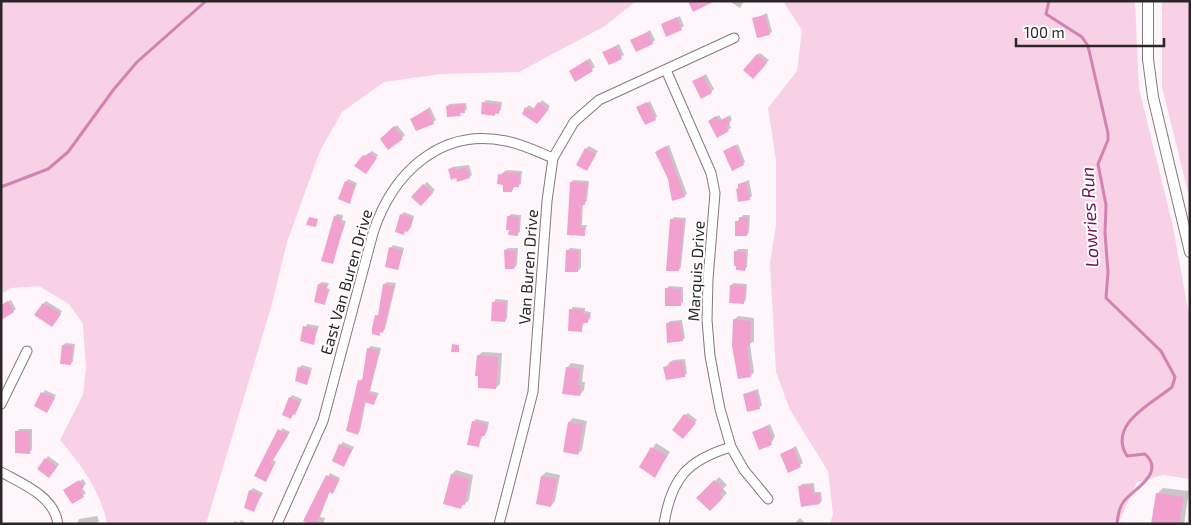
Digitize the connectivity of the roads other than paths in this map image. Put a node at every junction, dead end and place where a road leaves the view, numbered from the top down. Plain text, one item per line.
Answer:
1 (1148, 1) edge
2 (734, 38) dead end
3 (666, 70) junction
4 (553, 158) junction
5 (1190, 252) edge
6 (27, 351) dead end
7 (1, 404) edge
8 (731, 447) junction
9 (1, 472) edge
10 (768, 499) dead end
11 (58, 524) edge
12 (277, 524) edge
13 (499, 524) edge
14 (664, 524) edge

1 - 5 street
2 - 3 street
3 - 4 street, Van Buren Drive
3 - 8 street, Marquis Drive
4 - 12 street, East Van Buren Drive
4 - 13 street, Van Buren Drive
6 - 7 street
8 - 10 street, Marquis Drive
8 - 14 street
9 - 11 street

